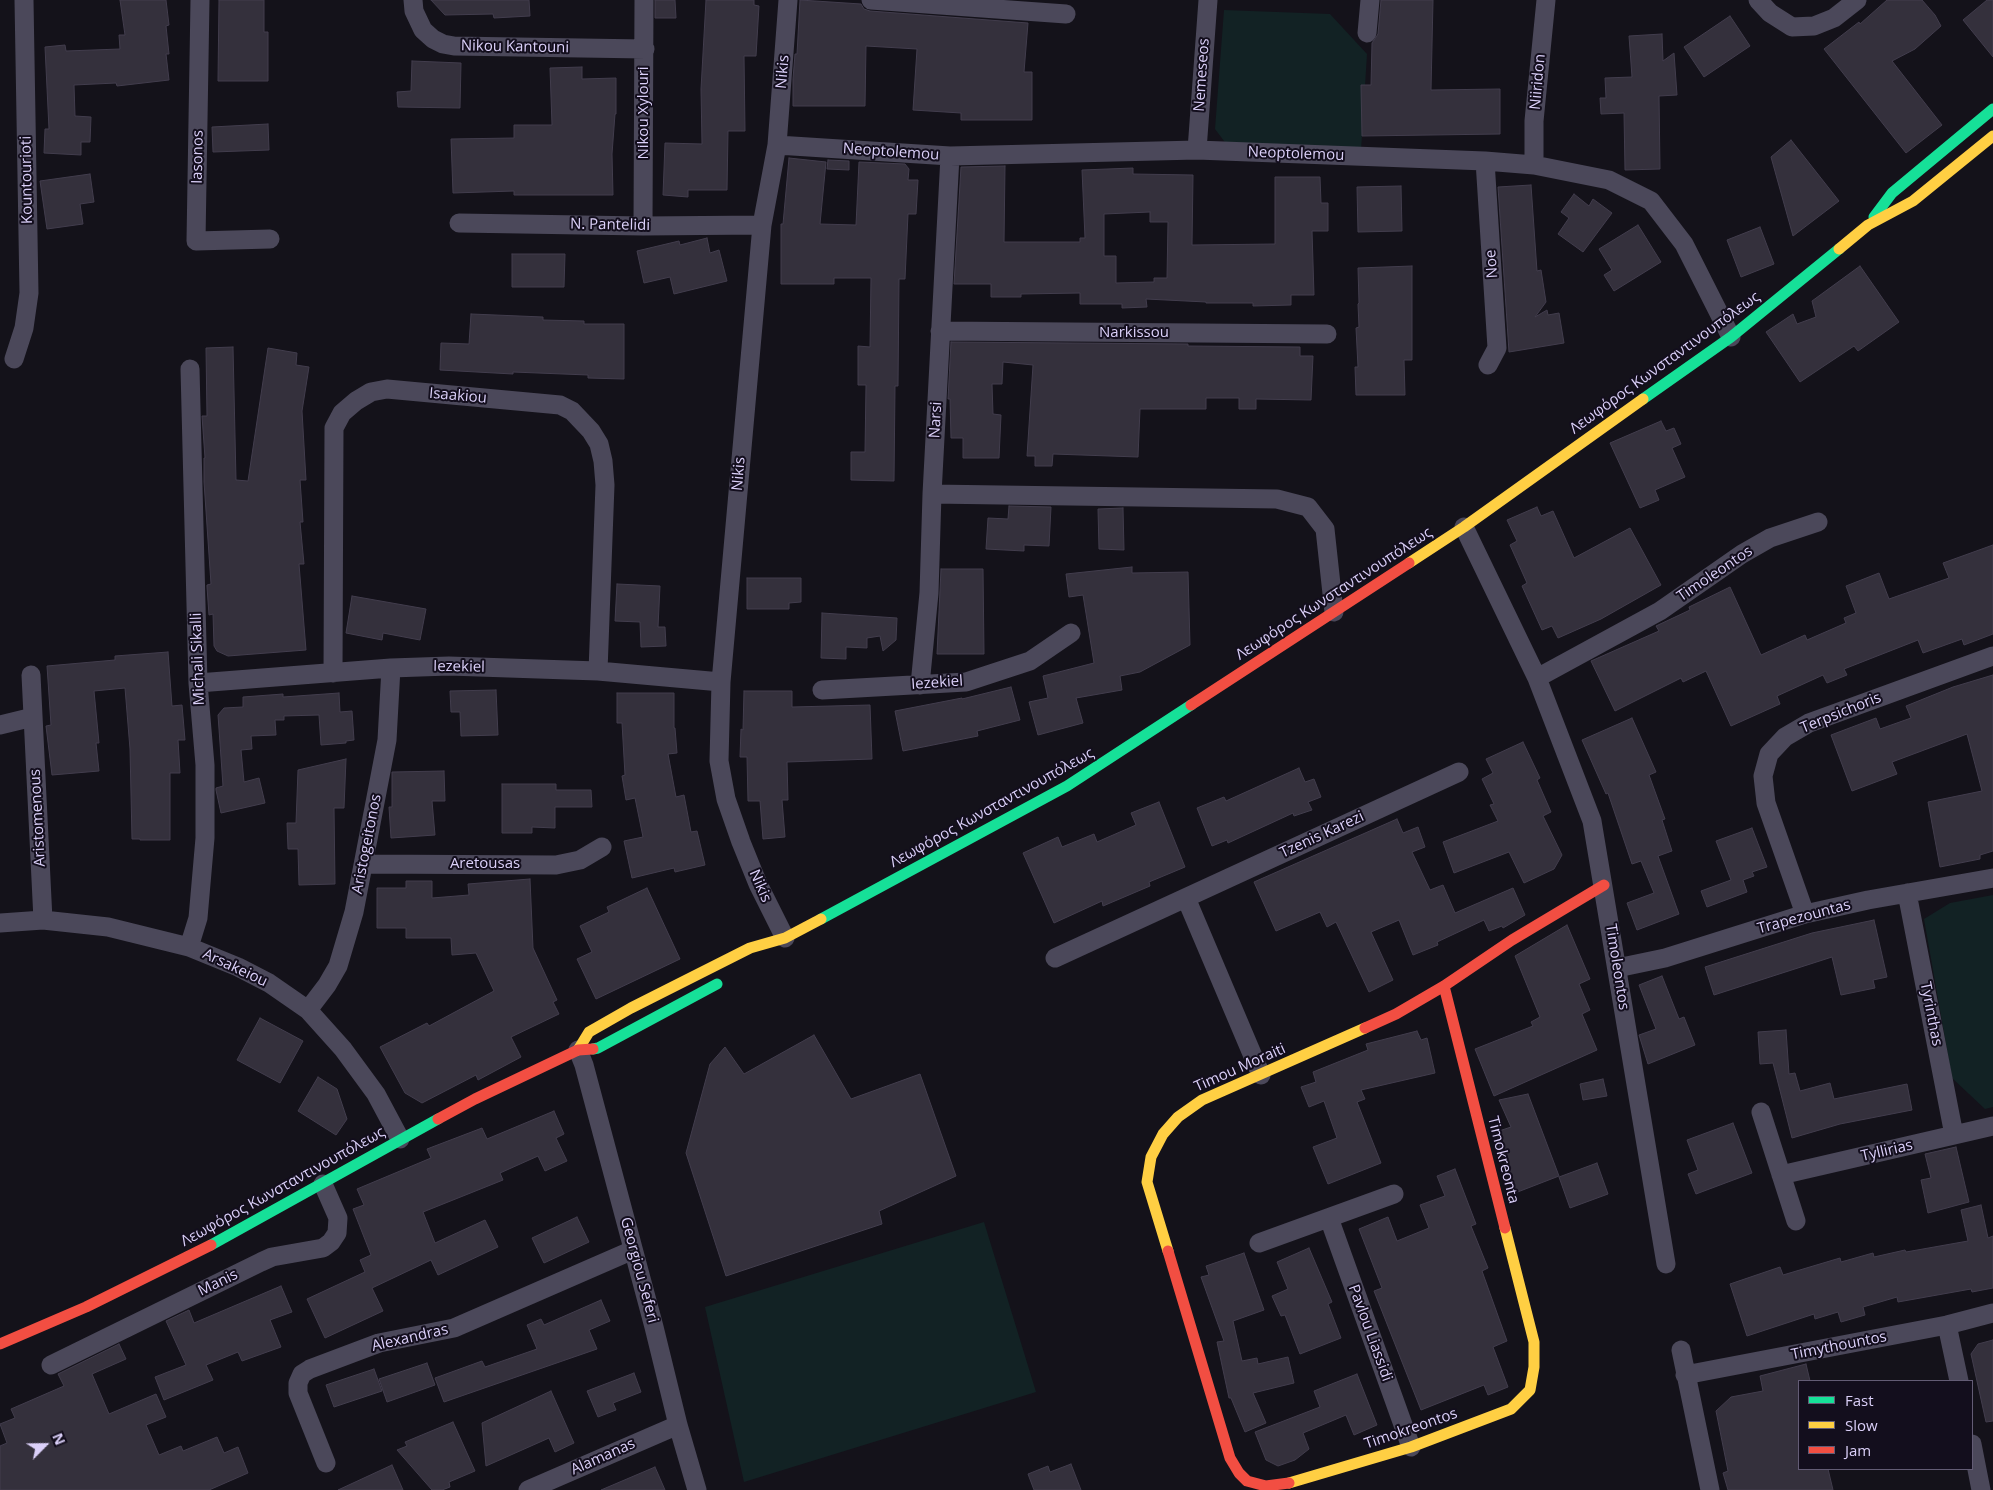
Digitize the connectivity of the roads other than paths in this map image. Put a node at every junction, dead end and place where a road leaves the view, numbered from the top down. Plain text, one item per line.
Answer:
1 (24, 0) edge
2 (200, 0) edge
3 (413, 0) edge
4 (644, 0) edge
5 (788, 0) edge
6 (871, 0) edge
7 (1208, 0) edge
8 (1370, 0) edge
9 (1546, 0) edge
10 (1758, 0) edge
11 (1857, 0) edge
12 (1066, 14) dead end
13 (1367, 33) dead end
14 (645, 49) junction
15 (1993, 109) edge
16 (1993, 136) edge
17 (777, 145) junction
18 (1197, 150) junction
19 (950, 156) junction
20 (1485, 161) junction
21 (1534, 164) junction
22 (458, 222) dead end
23 (762, 225) junction
24 (1868, 225) junction
25 (643, 226) junction
26 (270, 239) dead end
27 (940, 331) junction
28 (1327, 334) dead end
29 (1731, 337) junction
30 (14, 359) dead end
31 (1488, 365) dead end
32 (190, 369) dead end
33 (932, 494) junction
34 (1818, 522) dead end
35 (1464, 527) junction
36 (1334, 612) junction
37 (1071, 633) dead end
38 (1993, 656) edge
39 (391, 668) junction
40 (598, 671) junction
41 (332, 673) junction
42 (31, 675) dead end
43 (1537, 678) junction
44 (721, 682) junction
45 (198, 683) junction
46 (920, 685) junction
47 (822, 690) dead end
48 (33, 717) junction
49 (0, 725) edge
50 (1459, 772) dead end
51 (602, 847) dead end
52 (363, 864) junction
53 (1993, 878) edge
54 (1604, 885) junction
55 (1907, 892) junction
56 (1186, 898) junction
57 (1805, 914) junction
58 (43, 920) junction
59 (0, 922) edge
60 (784, 938) junction
61 (190, 947) junction
62 (764, 956) dead end
63 (1055, 958) dead end
64 (1617, 968) junction
65 (725, 979) dead end
66 (1444, 986) junction
67 (308, 1010) junction
68 (578, 1050) junction
69 (1261, 1075) junction
70 (1761, 1112) dead end
71 (1993, 1126) edge
72 (1954, 1135) junction
73 (400, 1139) junction
74 (1781, 1175) junction
75 (323, 1184) junction
76 (1394, 1194) dead end
77 (1329, 1218) junction
78 (1796, 1221) dead end
79 (1258, 1243) dead end
80 (633, 1250) junction
81 (1666, 1264) dead end
82 (1993, 1313) edge
83 (1947, 1325) junction
84 (1534, 1342) joint
85 (0, 1344) edge
86 (1681, 1350) dead end
87 (52, 1365) dead end
88 (1685, 1375) junction
89 (1959, 1380) edge
90 (678, 1425) junction
91 (1411, 1447) junction
92 (1973, 1449) edge
93 (326, 1463) dead end
94 (1247, 1481) joint
95 (1709, 1481) edge
96 (528, 1490) edge
97 (697, 1490) edge
98 (1981, 1490) edge

1 - 30 street, Kountourioti
2 - 26 street, Iasonos
3 - 14 street, Nikou Kantouni
4 - 14 street, Nikou Xylouri
5 - 17 street, Nikis
6 - 12 street
7 - 18 street, Nemeseos
8 - 13 street
9 - 21 street, Niiridon
10 - 11 street
14 - 25 street, Nikou Xylouri
15 - 24 street, Λεωφόρος Κωνσταντινουπόλεως
16 - 24 street, Λεωφόρος Κωνσταντινουπόλεως
17 - 19 street, Neoptolemou
17 - 23 street, Nikis
18 - 19 street, Neoptolemou
18 - 20 street, Neoptolemou
19 - 27 street, Narsi
20 - 21 street, Neoptolemou
20 - 31 street, Noe
21 - 29 street, Neoptolemou
22 - 25 street, N. Pantelidi
23 - 25 street, N. Pantelidi
23 - 44 street, Nikis
24 - 29 street, Λεωφόρος Κωνσταντινουπόλεως
27 - 28 street, Narkissou
27 - 33 street, Narsi
29 - 35 street, Λεωφόρος Κωνσταντινουπόλεως
32 - 45 street, Michali Sikalli
33 - 36 street
33 - 46 street, Narsi
34 - 43 street, Timoleontos
35 - 36 street, Λεωφόρος Κωνσταντινουπόλεως
35 - 43 street, Timoleontos
36 - 60 street, Λεωφόρος Κωνσταντινουπόλεως
37 - 46 street, Iezekiel
38 - 57 street, Terpsichoris
39 - 40 street, Iezekiel
39 - 41 street, Iezekiel
39 - 52 street, Aristogeitonos
40 - 41 street, Isaakiou
40 - 44 street, Iezekiel
41 - 45 street, Iezekiel
42 - 48 street, Aristomenous
43 - 54 street, Timoleontos
44 - 60 street, Nikis
45 - 61 street, Michali Sikalli
46 - 47 street, Iezekiel
48 - 49 street
48 - 58 street, Aristomenous
50 - 56 street, Tzenis Karezi
51 - 52 street, Aretousas
52 - 67 street, Aristogeitonos
53 - 55 street, Trapezountas
54 - 64 street, Timoleontos
54 - 66 street, Timou Moraiti
55 - 57 street, Trapezountas
55 - 72 street, Tyrinthas
56 - 63 street, Tzenis Karezi
56 - 69 street
57 - 64 street, Trapezountas
58 - 59 street, Arsakeiou
58 - 61 street, Arsakeiou
60 - 62 street, Λεωφόρος Κωνσταντινουπόλεως
60 - 68 street, Λεωφόρος Κωνσταντινουπόλεως
61 - 67 street, Arsakeiou
64 - 81 street, Timoleontos
65 - 68 street, Λεωφόρος Κωνσταντινουπόλεως
66 - 69 street, Timou Moraiti
66 - 84 street, Timokreonta
67 - 73 street, Arsakeiou
68 - 73 street, Λεωφόρος Κωνσταντινουπόλεως
68 - 80 street, Georgiou Seferi
69 - 94 street, Timou Moraiti
70 - 74 street
71 - 72 street, Tyllirias
72 - 74 street, Tyllirias
73 - 75 street, Λεωφόρος Κωνσταντινουπόλεως
74 - 78 street
75 - 85 street, Λεωφόρος Κωνσταντινουπόλεως
75 - 87 street, Manis
76 - 77 street
77 - 79 street
77 - 91 street, Pavlou Liassidi
80 - 90 street, Georgiou Seferi
80 - 93 street, Alexandras
82 - 83 street, Timythountos
83 - 88 street, Timythountos
83 - 89 street
84 - 91 street, Timokreontos
86 - 88 street
88 - 95 street
90 - 96 street, Alamanas
90 - 97 street, Georgiou Seferi
91 - 94 street, Timokreontos
92 - 98 street

